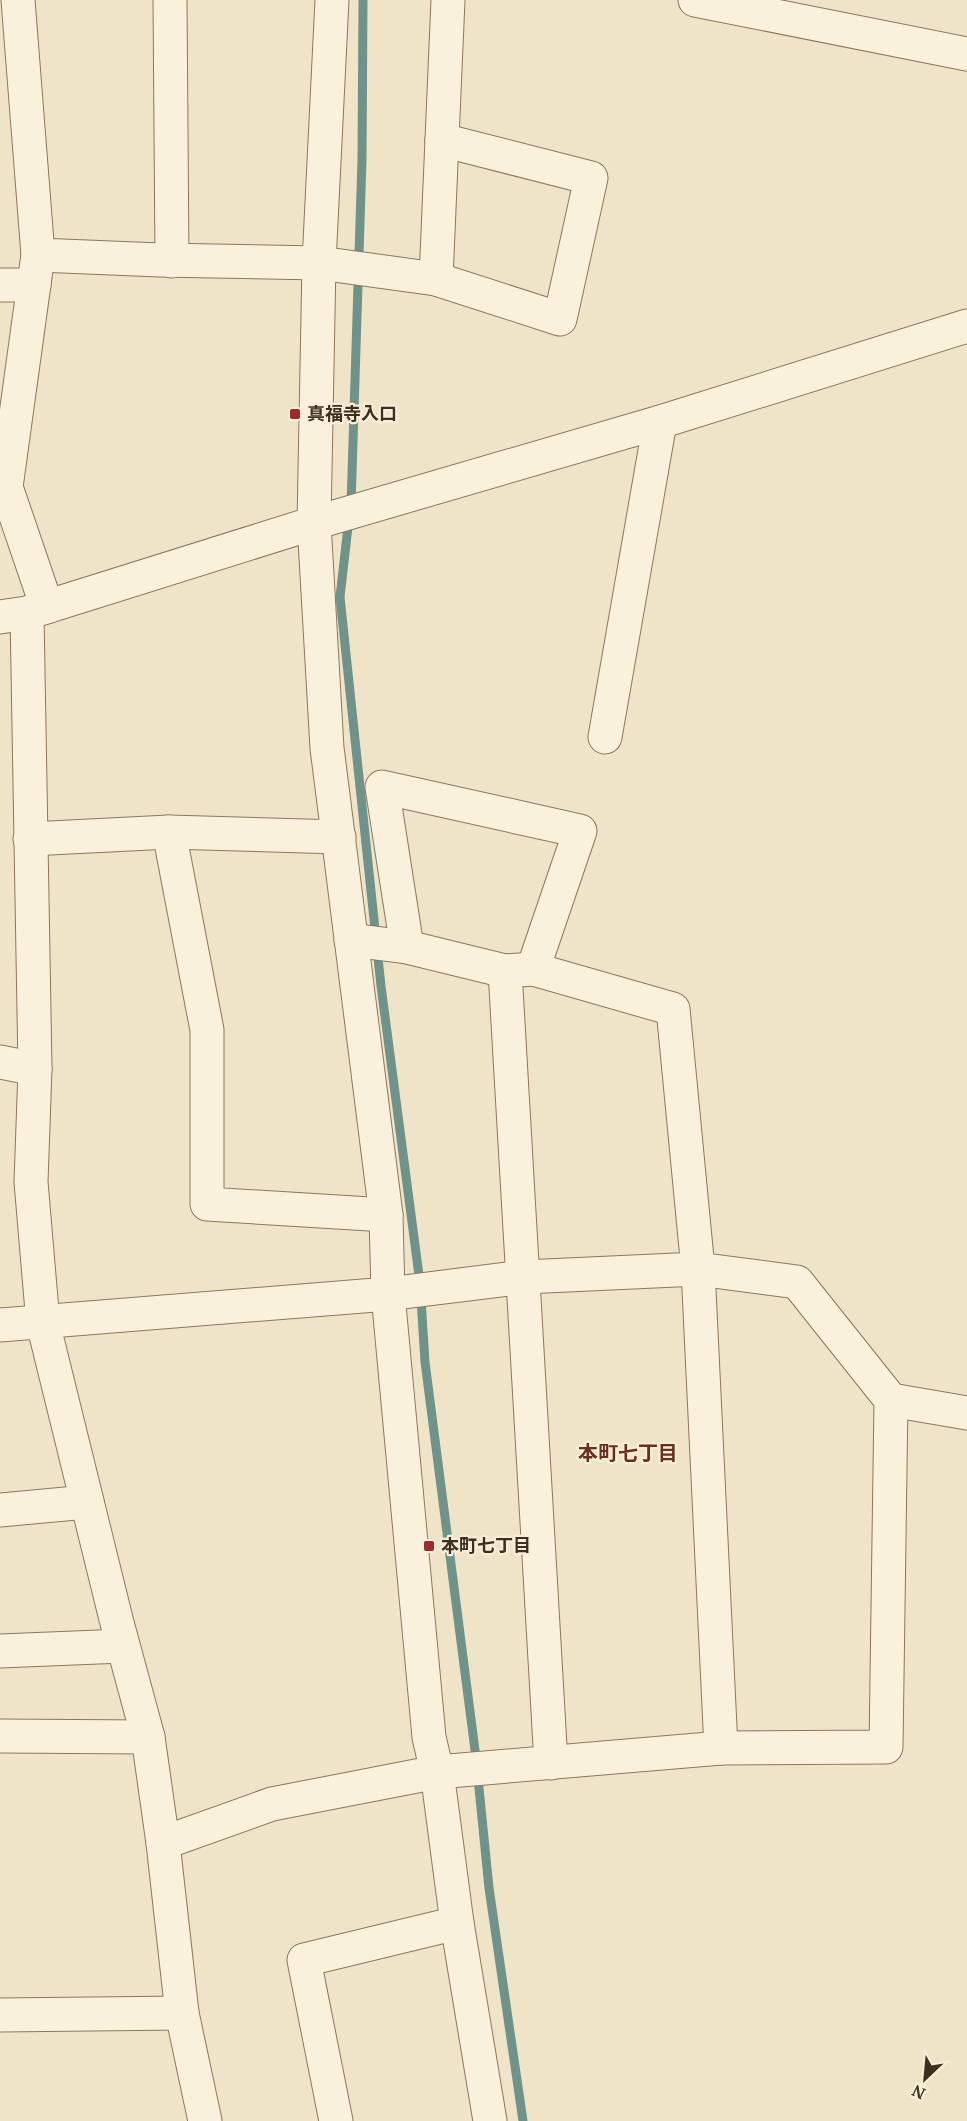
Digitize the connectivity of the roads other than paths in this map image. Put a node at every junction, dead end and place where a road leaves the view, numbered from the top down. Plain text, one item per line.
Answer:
1 (18, 0) edge
2 (170, 0) edge
3 (332, 0) edge
4 (448, 0) edge
5 (695, 0) edge
6 (799, 10) edge
7 (967, 54) edge
8 (442, 140) junction
9 (172, 261) junction
10 (320, 262) junction
11 (36, 270) junction
12 (436, 279) junction
13 (0, 285) edge
14 (967, 326) edge
15 (660, 422) junction
16 (314, 523) junction
17 (25, 612) edge
18 (604, 737) dead end
19 (169, 832) junction
20 (339, 837) junction
21 (30, 839) junction
22 (351, 939) junction
23 (407, 947) junction
24 (519, 970) junction
25 (0, 1062) edge
26 (35, 1069) junction
27 (386, 1215) junction
28 (698, 1269) junction
29 (524, 1277) junction
30 (388, 1294) junction
31 (43, 1323) junction
32 (0, 1326) edge
33 (891, 1400) junction
34 (967, 1413) edge
35 (87, 1502) junction
36 (0, 1510) edge
37 (123, 1647) junction
38 (0, 1651) edge
39 (0, 1736) edge
40 (148, 1737) junction
41 (721, 1748) junction
42 (551, 1763) junction
43 (437, 1772) junction
44 (163, 1843) junction
45 (457, 1923) junction
46 (182, 2013) junction
47 (0, 2015) edge
48 (205, 2121) edge
49 (336, 2121) edge
50 (490, 2121) edge

1 - 11 street
2 - 9 street
3 - 10 street
4 - 8 street
5 - 6 street
6 - 7 street
8 - 12 street
8 - 12 street
9 - 10 street
9 - 11 street
10 - 12 street
10 - 16 street
11 - 13 street
11 - 17 street
14 - 15 street
15 - 16 street
15 - 18 street
16 - 17 street
16 - 20 street
17 - 21 street
19 - 20 street
19 - 21 street
19 - 27 street
20 - 22 street
21 - 26 street
22 - 23 street
22 - 27 street
23 - 24 street
23 - 24 street
24 - 28 street
24 - 29 street
25 - 26 street
26 - 31 street
27 - 30 street
28 - 29 street
28 - 33 street
28 - 41 street
29 - 30 street
29 - 42 street
30 - 31 street
30 - 43 street
31 - 32 street
31 - 35 street
33 - 34 street
33 - 41 street
35 - 36 street
35 - 37 street
37 - 38 street
37 - 40 street
39 - 40 street
40 - 44 street
41 - 42 street
42 - 43 street
43 - 44 street
43 - 45 street
44 - 46 street
45 - 49 street
45 - 50 street
46 - 47 street
46 - 48 street

